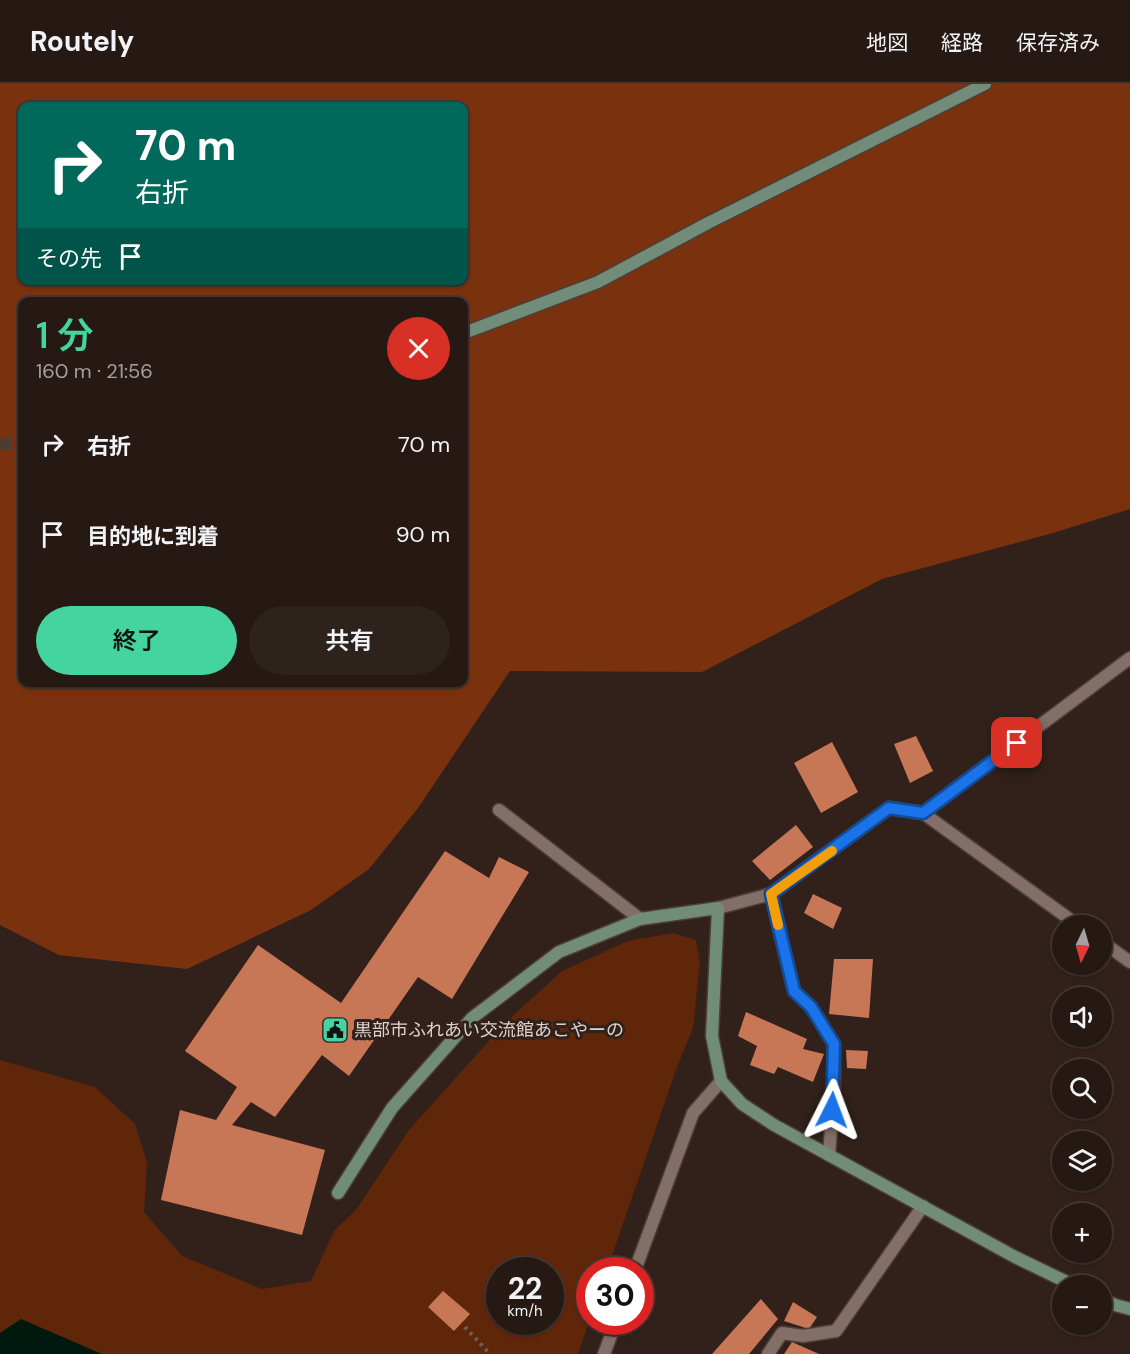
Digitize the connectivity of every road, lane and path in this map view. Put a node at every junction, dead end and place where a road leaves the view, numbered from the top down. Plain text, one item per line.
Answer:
1 (985, 84) edge
2 (468, 331) edge
3 (1130, 658) edge
4 (499, 810) dead end
5 (923, 813) junction
6 (771, 894) junction
7 (718, 908) junction
8 (1064, 915) edge
9 (640, 919) junction
10 (1112, 949) edge
11 (1130, 962) edge
12 (721, 1081) junction
13 (829, 1155) junction
14 (338, 1193) dead end
15 (923, 1206) junction
16 (640, 1257) edge
17 (1052, 1275) edge
18 (1112, 1304) edge
19 (1130, 1309) edge
20 (465, 1327) dead end
21 (611, 1335) edge
22 (490, 1354) edge
23 (604, 1354) edge
24 (768, 1354) edge

1 - 2 street
3 - 5 street
4 - 9 street
5 - 6 street
5 - 8 street
6 - 7 street
6 - 13 street
7 - 9 street
7 - 12 street
9 - 14 street
10 - 11 street
12 - 13 street
12 - 16 street
13 - 15 street
15 - 17 street
15 - 24 street
18 - 19 street
20 - 22 path
21 - 23 street

